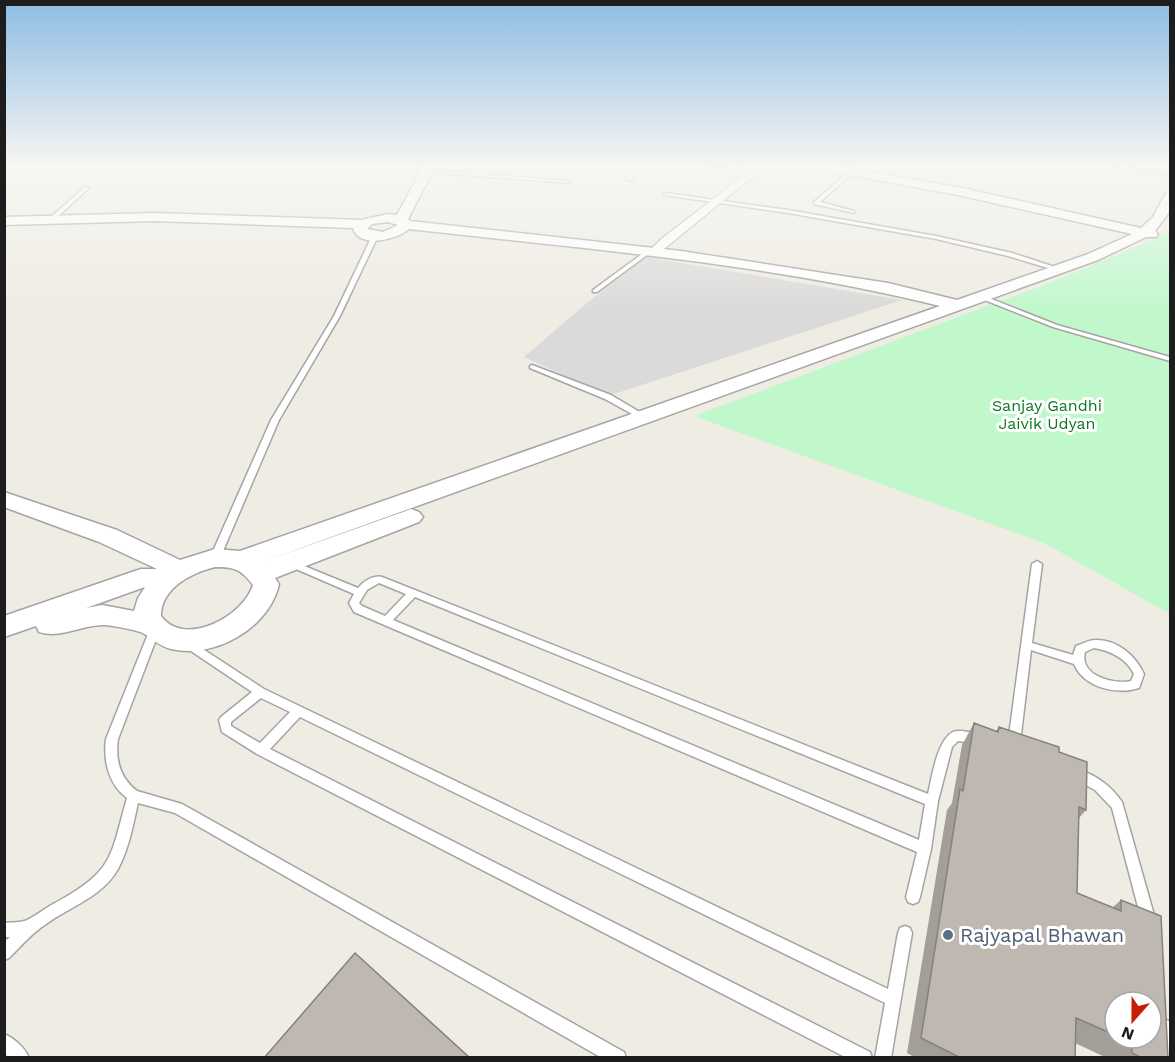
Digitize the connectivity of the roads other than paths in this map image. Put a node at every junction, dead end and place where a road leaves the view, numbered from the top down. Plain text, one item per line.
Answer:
1 (57, 215) edge
2 (403, 215) edge
3 (698, 215) edge
4 (799, 215) edge
5 (1065, 215) edge
6 (1162, 215) edge
7 (53, 218) junction
8 (4, 223) edge
9 (399, 224) junction
10 (361, 226) junction
11 (1154, 233) edge
12 (375, 236) junction
13 (649, 254) junction
14 (1058, 269) junction
15 (595, 291) dead end
16 (968, 306) junction
17 (1170, 359) edge
18 (532, 367) dead end
19 (644, 417) junction
20 (4, 499) edge
21 (288, 563) junction
22 (238, 564) junction
23 (1037, 564) dead end
24 (173, 575) junction
25 (359, 592) junction
26 (414, 593) junction
27 (386, 621) junction
28 (4, 627) edge
29 (152, 627) junction
30 (182, 640) junction
31 (4, 641) edge
32 (1027, 645) junction
33 (1078, 661) junction
34 (260, 692) junction
35 (298, 711) junction
36 (261, 750) junction
37 (1063, 769) edge
38 (134, 796) junction
39 (932, 801) junction
40 (924, 849) junction
41 (913, 897) dead end
42 (28, 928) junction
43 (4, 930) edge
44 (1150, 930) edge
45 (905, 933) dead end
46 (4, 954) edge
47 (892, 999) junction
48 (1163, 1017) edge
49 (4, 1042) edge
50 (21, 1058) edge
51 (618, 1058) edge
52 (864, 1058) edge
53 (883, 1058) edge
54 (1170, 1058) edge

1 - 7 lane
2 - 9 street
3 - 13 street
4 - 14 lane
5 - 11 street
6 - 11 street
7 - 8 street
7 - 10 street
8 - 10 street
9 - 10 street
9 - 12 street
9 - 13 street
10 - 12 street
11 - 14 street
11 - 16 street
12 - 22 lane
13 - 15 lane
13 - 16 street
14 - 16 street
16 - 17 lane
16 - 19 street
16 - 21 street
18 - 19 lane
19 - 22 street
20 - 24 street
21 - 22 street
21 - 25 lane
22 - 24 street
22 - 30 street
23 - 32 lane
24 - 28 street
24 - 29 street
25 - 26 lane
25 - 27 lane
26 - 27 lane
26 - 39 lane
27 - 40 lane
29 - 30 street
29 - 31 street
29 - 38 lane
30 - 34 lane
32 - 33 lane
32 - 39 lane
33 - 33 lane
34 - 35 lane
34 - 36 lane
35 - 36 lane
35 - 47 lane
36 - 52 lane
37 - 44 lane
38 - 42 lane
38 - 51 lane
39 - 40 lane
40 - 41 lane
42 - 43 lane
42 - 46 lane
45 - 47 lane
47 - 53 lane
48 - 54 lane
49 - 50 lane

